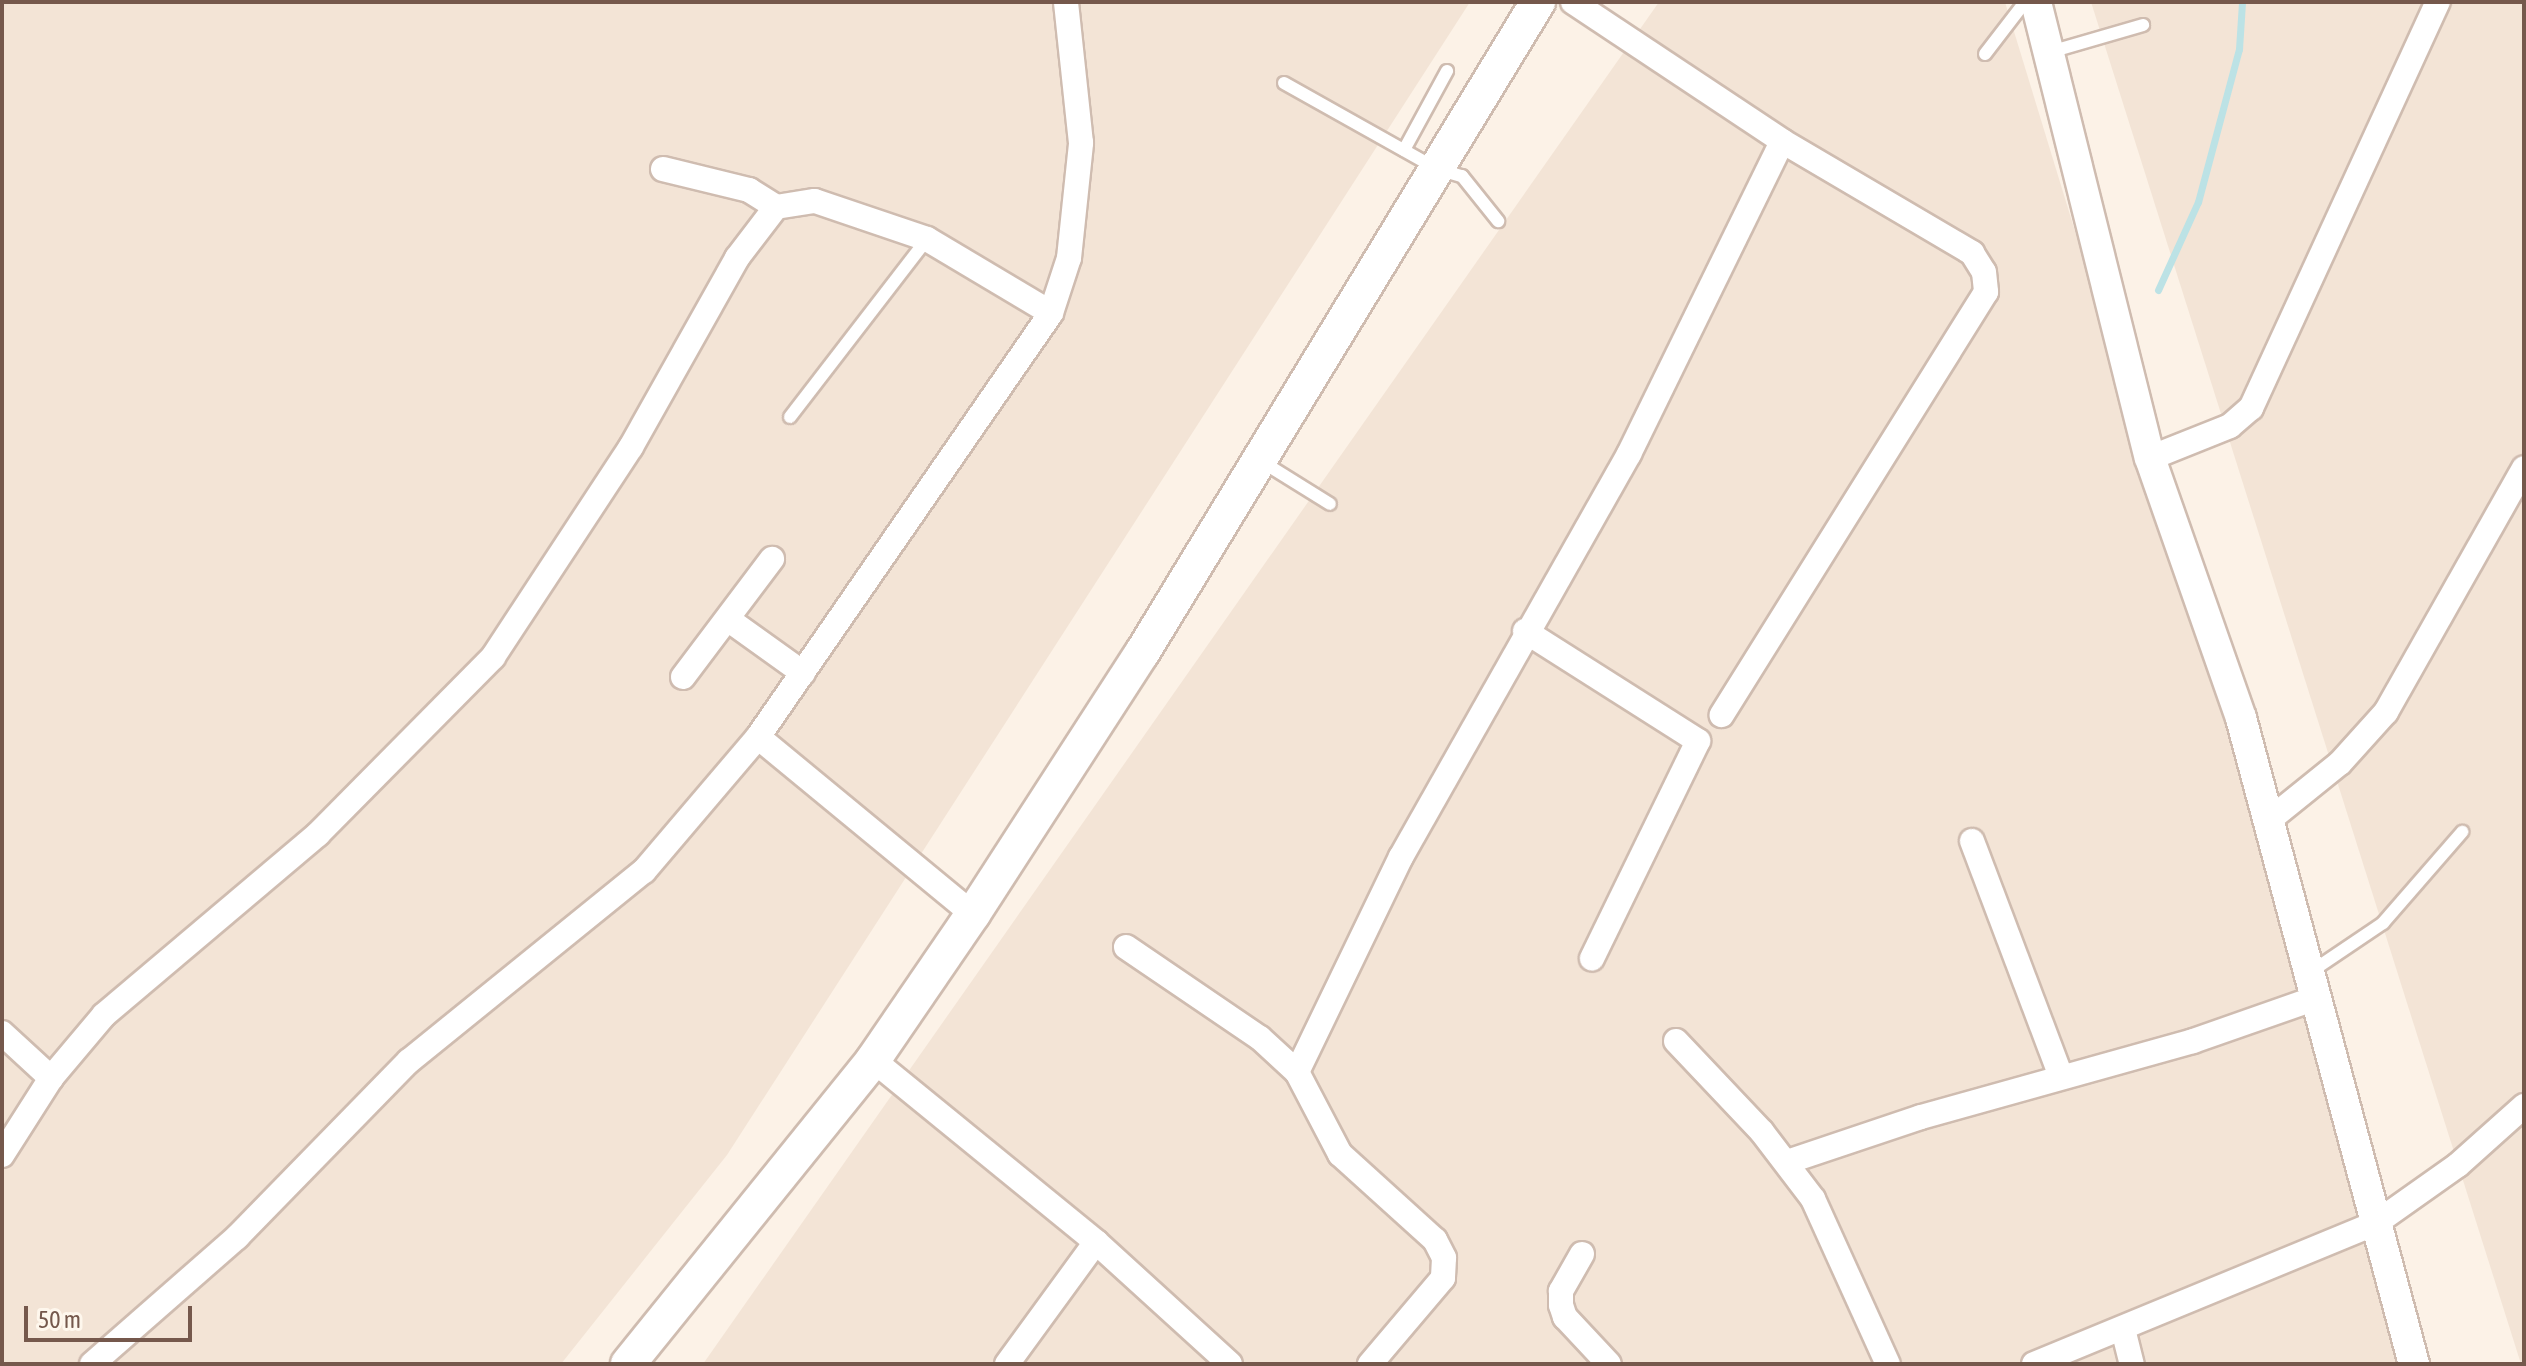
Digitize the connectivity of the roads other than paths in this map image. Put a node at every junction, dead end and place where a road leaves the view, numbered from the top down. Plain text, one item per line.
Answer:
1 (1066, 2) edge
2 (1538, 2) edge
3 (1573, 2) edge
4 (2025, 2) edge
5 (2036, 2) edge
6 (2438, 2) edge
7 (2143, 25) dead end
8 (2049, 52) junction
9 (1985, 54) dead end
10 (1447, 71) dead end
11 (1284, 83) dead end
12 (1782, 141) junction
13 (1404, 150) junction
14 (663, 169) dead end
15 (1437, 169) junction
16 (776, 207) junction
17 (1498, 221) dead end
18 (927, 239) junction
19 (1051, 313) junction
20 (790, 417) dead end
21 (2150, 458) junction
22 (1259, 460) junction
23 (2522, 482) edge
24 (1330, 504) dead end
25 (772, 559) dead end
26 (729, 620) junction
27 (1525, 631) junction
28 (803, 673) junction
29 (683, 677) dead end
30 (1722, 715) dead end
31 (758, 737) junction
32 (2268, 821) junction
33 (2462, 832) dead end
34 (1972, 841) dead end
35 (973, 914) junction
36 (1126, 947) dead end
37 (1592, 958) dead end
38 (2310, 987) junction
39 (2, 1033) edge
40 (1676, 1041) dead end
41 (873, 1060) junction
42 (1297, 1072) junction
43 (2061, 1076) junction
44 (51, 1078) junction
45 (2524, 1106) edge
46 (2, 1155) edge
47 (1787, 1162) junction
48 (2376, 1223) junction
49 (1096, 1242) junction
50 (1582, 1254) dead end
51 (2123, 1329) junction
52 (92, 1364) edge
53 (628, 1364) edge
54 (1007, 1364) edge
55 (1230, 1364) edge
56 (1370, 1364) edge
57 (1609, 1364) edge
58 (1888, 1364) edge
59 (2034, 1364) edge
60 (2132, 1364) edge
61 (2414, 1364) edge

1 - 19 street
2 - 15 main road
3 - 12 street
4 - 9 lane
5 - 8 street
6 - 21 street
7 - 8 lane
8 - 21 street
10 - 13 lane
11 - 13 lane
12 - 27 street
12 - 30 street
13 - 15 lane
14 - 16 street
15 - 17 lane
15 - 22 main road
16 - 18 street
16 - 44 street
18 - 19 street
18 - 20 lane
19 - 28 street
21 - 32 street
22 - 24 lane
22 - 35 main road
23 - 32 street
25 - 26 street
26 - 28 street
26 - 29 street
27 - 37 street
27 - 42 street
28 - 31 street
31 - 35 street
31 - 52 street
32 - 38 street
33 - 38 lane
34 - 43 street
35 - 41 main road
36 - 42 street
38 - 43 street
38 - 48 street
39 - 44 street
40 - 47 street
41 - 49 street
41 - 53 main road
42 - 56 street
43 - 47 street
44 - 46 street
45 - 48 street
47 - 58 street
48 - 51 street
48 - 61 street
49 - 54 street
49 - 55 street
50 - 57 street
51 - 59 street
51 - 60 street

